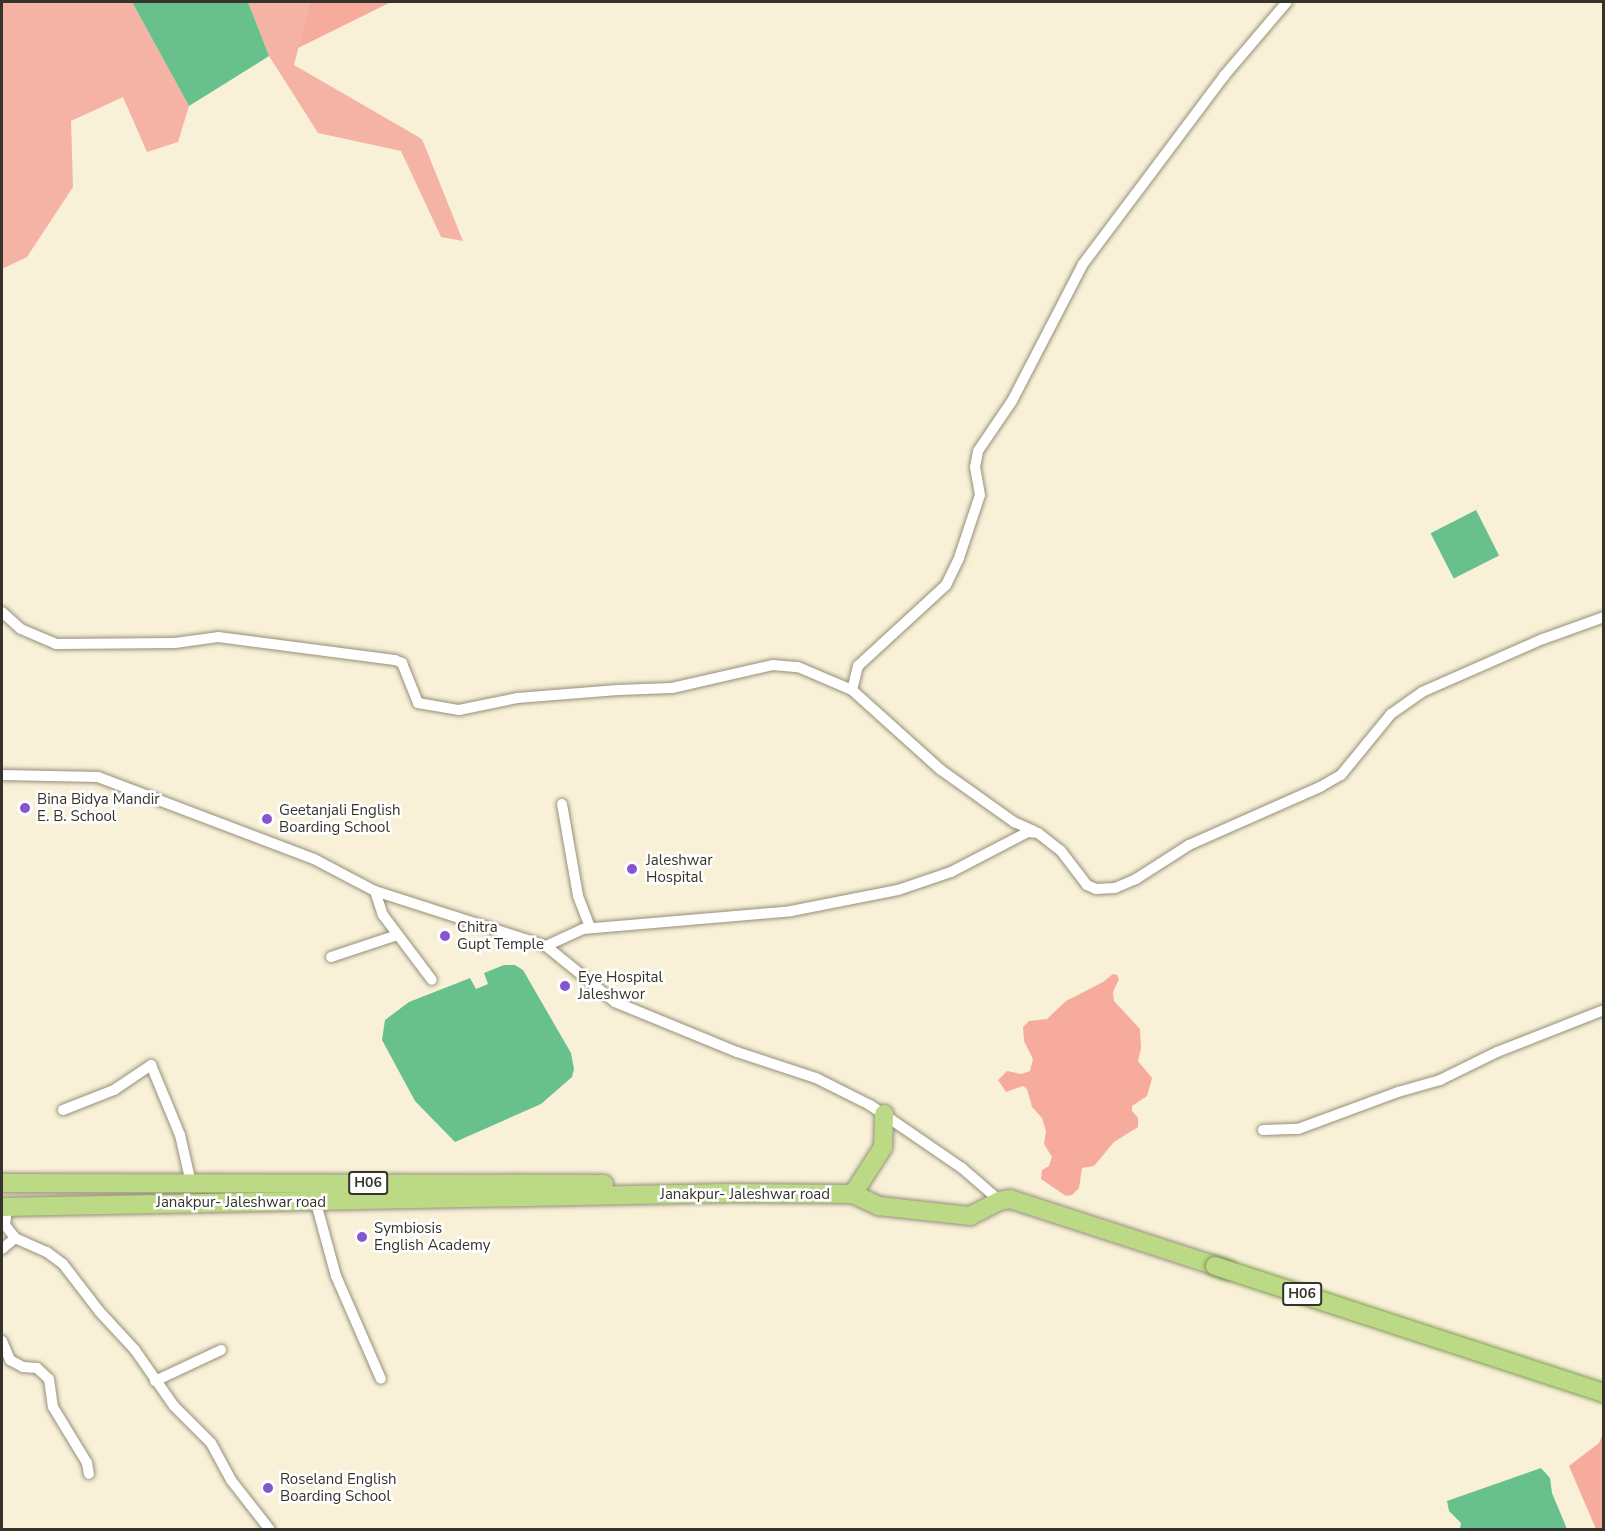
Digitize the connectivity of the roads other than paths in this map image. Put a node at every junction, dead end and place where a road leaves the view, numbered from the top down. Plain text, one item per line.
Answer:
1 (1287, 2) edge
2 (2, 612) edge
3 (1604, 617) edge
4 (852, 690) junction
5 (2, 775) edge
6 (562, 804) dead end
7 (1038, 833) junction
8 (375, 891) junction
9 (590, 928) junction
10 (397, 935) junction
11 (546, 946) junction
12 (331, 957) dead end
13 (432, 980) dead end
14 (1604, 1010) edge
15 (63, 1110) dead end
16 (884, 1114) junction
17 (1263, 1130) dead end
18 (191, 1182) junction
19 (2, 1183) edge
20 (733, 1193) junction
21 (853, 1194) junction
22 (1000, 1201) junction
23 (315, 1203) junction
24 (4, 1207) edge
25 (15, 1238) junction
26 (2, 1249) edge
27 (1215, 1266) dead end
28 (1238, 1273) junction
29 (2, 1341) edge
30 (1458, 1346) junction
31 (221, 1350) dead end
32 (381, 1379) dead end
33 (155, 1381) junction
34 (1604, 1387) edge
35 (1604, 1393) edge
36 (89, 1474) dead end
37 (270, 1530) edge

1 - 4 street
2 - 4 street
3 - 7 street
4 - 7 street
5 - 8 street
6 - 9 street
7 - 9 street
8 - 10 street
8 - 11 street
9 - 11 street
10 - 12 street
10 - 13 street
11 - 16 street
14 - 17 street
15 - 18 street
16 - 21 highway
16 - 22 street
18 - 19 highway, H06
18 - 20 highway, H06
20 - 21 highway, Janakpur- Jaleshwar road / H06
20 - 23 highway, Janakpur- Jaleshwar road / H06
21 - 22 highway, Janakpur- Jaleshwar road / H06
22 - 30 highway, H06
23 - 24 highway, Janakpur- Jaleshwar road / H06
23 - 32 street
24 - 25 street
25 - 26 street
25 - 33 street
27 - 28 highway, H06
28 - 30 highway, H06
28 - 35 highway, H06, bridge
29 - 36 street
30 - 34 highway, H06
30 - 35 highway, H06
31 - 33 street
33 - 37 street

